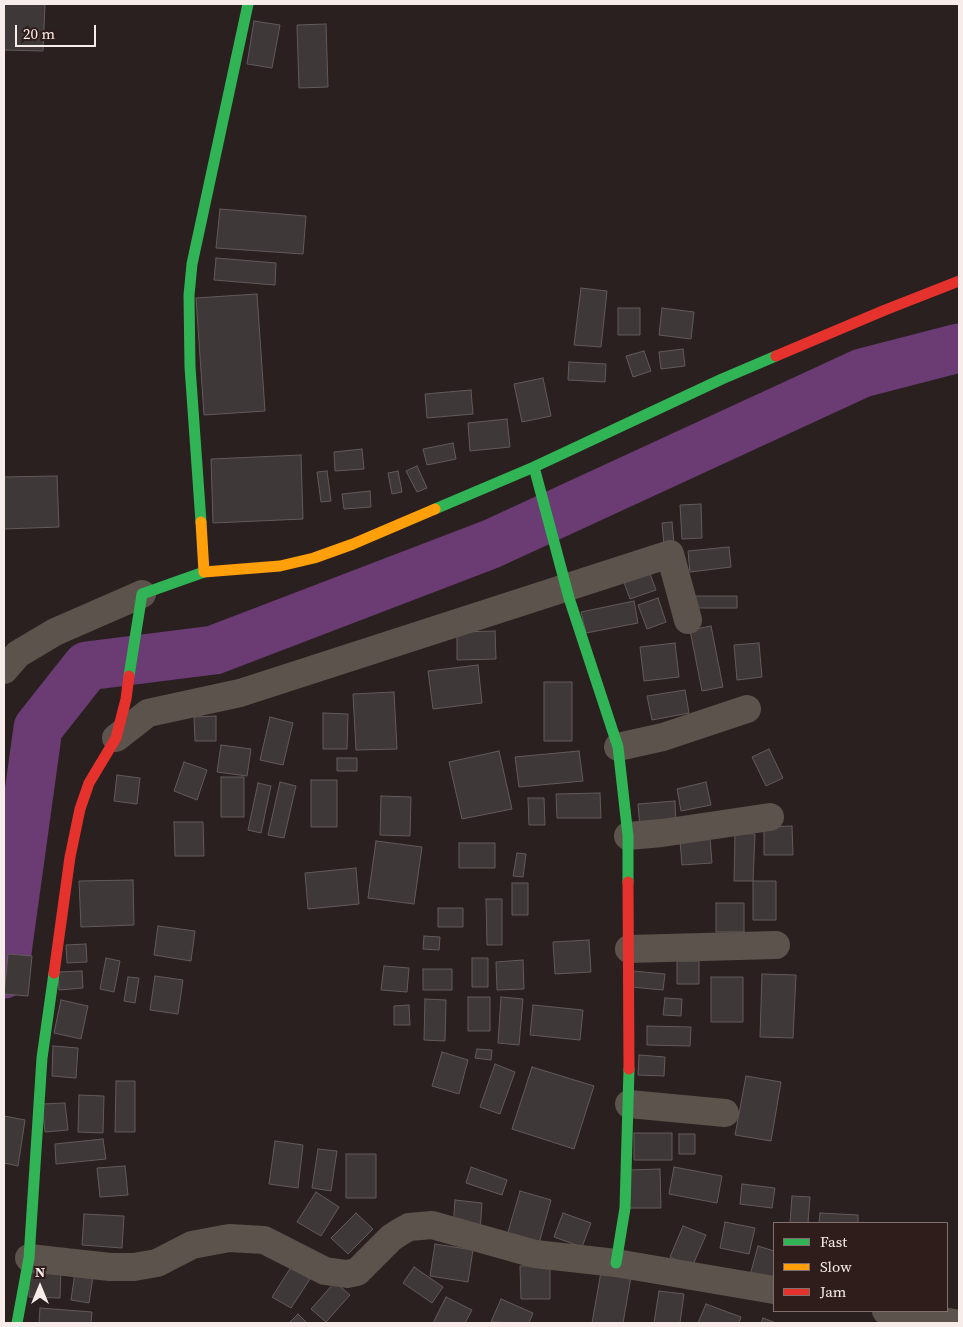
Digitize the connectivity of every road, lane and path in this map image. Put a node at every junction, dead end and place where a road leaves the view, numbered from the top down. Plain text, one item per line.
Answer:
1 (248, 4) edge
2 (959, 281) edge
3 (535, 471) junction
4 (204, 572) junction
5 (564, 578) junction
6 (140, 604) junction
7 (688, 620) dead end
8 (4, 670) edge
9 (747, 710) dead end
10 (116, 738) junction
11 (618, 747) junction
12 (770, 817) dead end
13 (628, 836) junction
14 (776, 944) dead end
15 (629, 949) junction
16 (629, 1104) junction
17 (725, 1113) dead end
18 (28, 1258) junction
19 (616, 1263) junction
20 (773, 1290) edge
21 (892, 1312) edge
22 (17, 1323) edge
23 (954, 1323) edge

1 - 4 street
2 - 3 street
3 - 4 street
3 - 5 street
4 - 6 street
5 - 7 street
5 - 10 street
5 - 11 street
6 - 8 street
6 - 10 street
9 - 11 street
10 - 18 street
11 - 13 street
12 - 13 street
13 - 15 street
14 - 15 street
15 - 16 street
16 - 17 street
16 - 19 street
18 - 19 street
18 - 22 street
19 - 20 street
21 - 23 street

